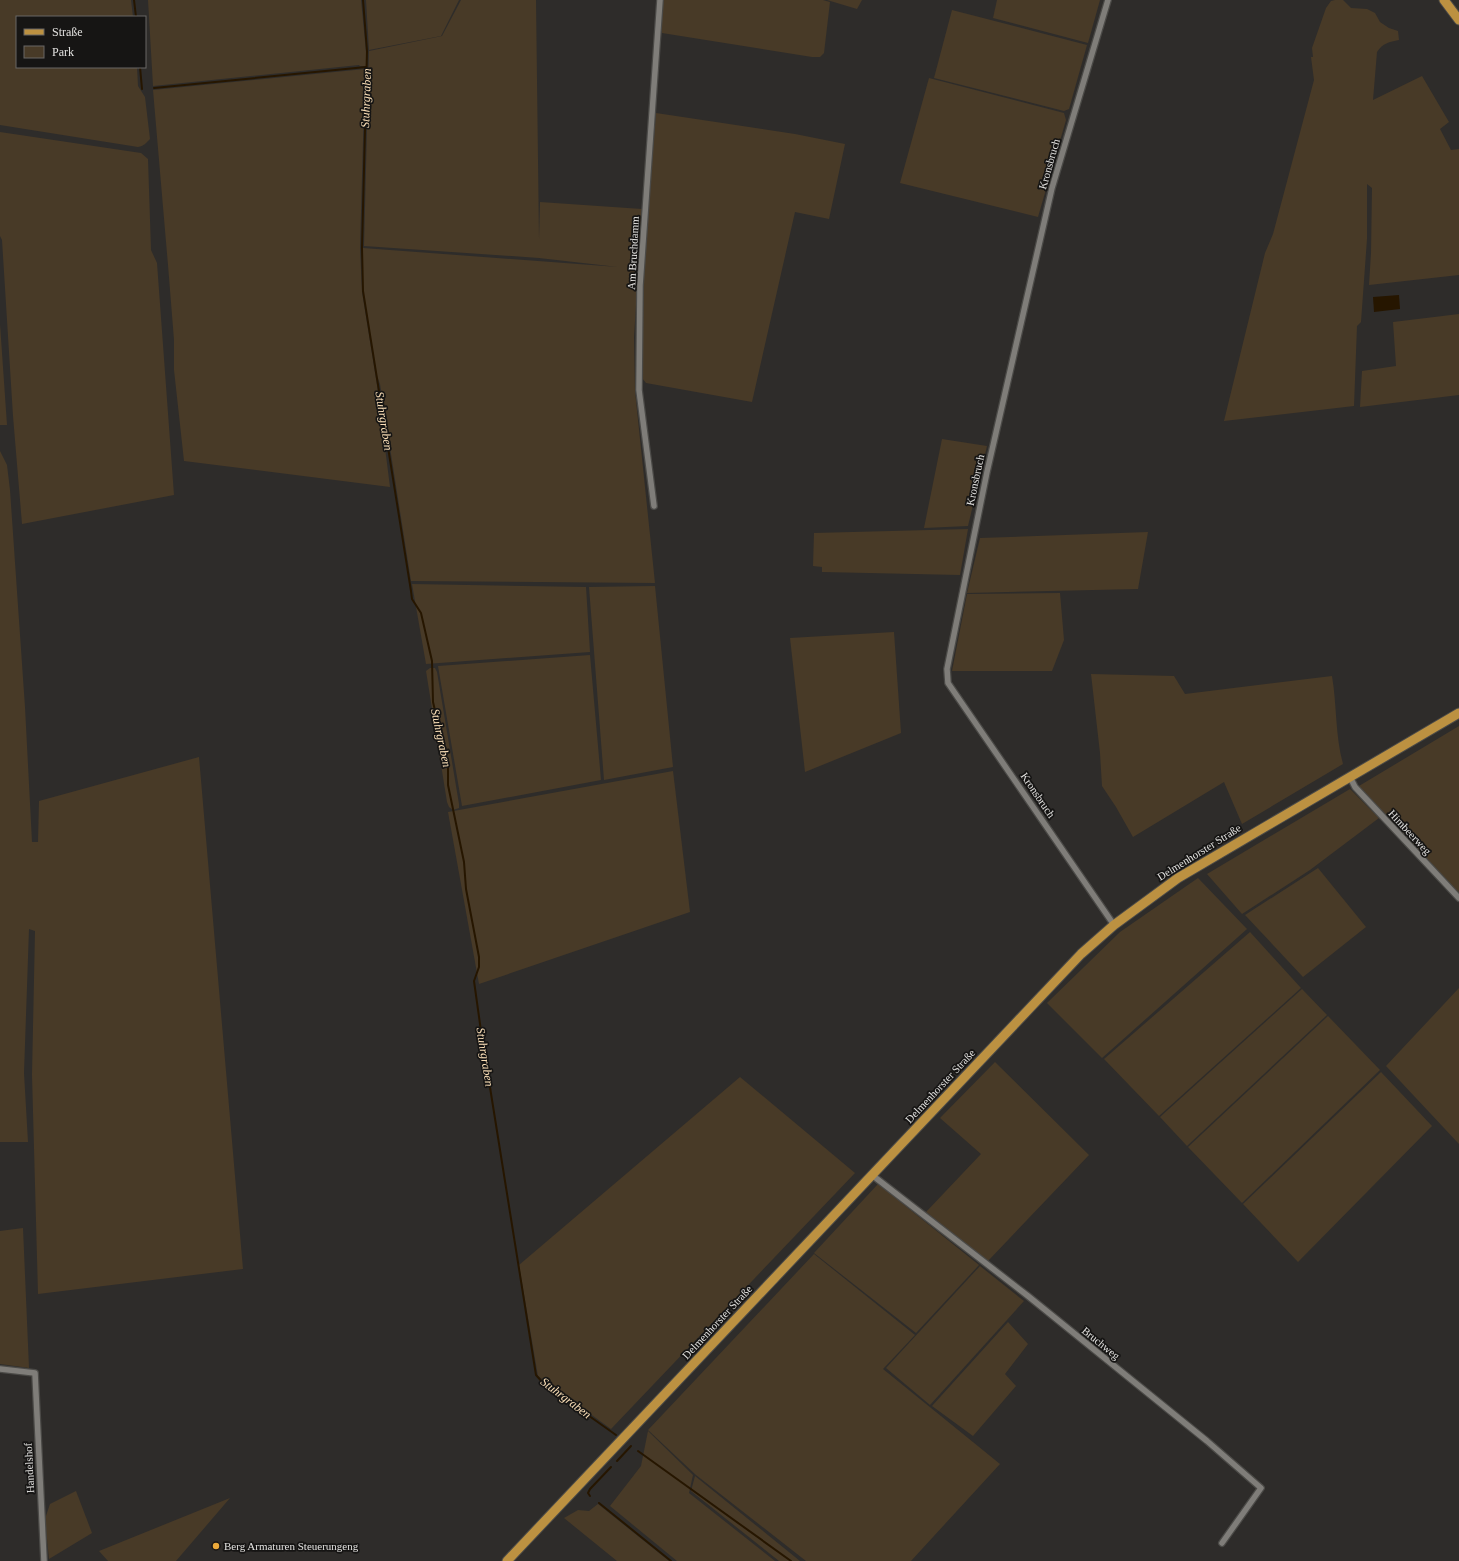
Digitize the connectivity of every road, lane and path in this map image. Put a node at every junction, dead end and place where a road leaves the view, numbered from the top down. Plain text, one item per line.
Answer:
1 (660, 0) edge
2 (1108, 0) edge
3 (1444, 0) edge
4 (1459, 20) edge
5 (654, 506) dead end
6 (1459, 712) edge
7 (1350, 777) junction
8 (1459, 898) edge
9 (1114, 925) junction
10 (872, 1175) junction
11 (0, 1369) edge
12 (1222, 1543) dead end
13 (44, 1561) edge
14 (506, 1561) edge

1 - 5 street, Am Bruchdamm
2 - 9 street, Kronsbruch
3 - 4 main road
6 - 7 main road, Delmenhorster Straße
7 - 8 street, Himbeerweg
7 - 9 main road, Delmenhorster Straße
9 - 10 main road, Delmenhorster Straße
10 - 12 street, Bruchweg
10 - 14 main road, Delmenhorster Straße
11 - 13 street, Handelshof

